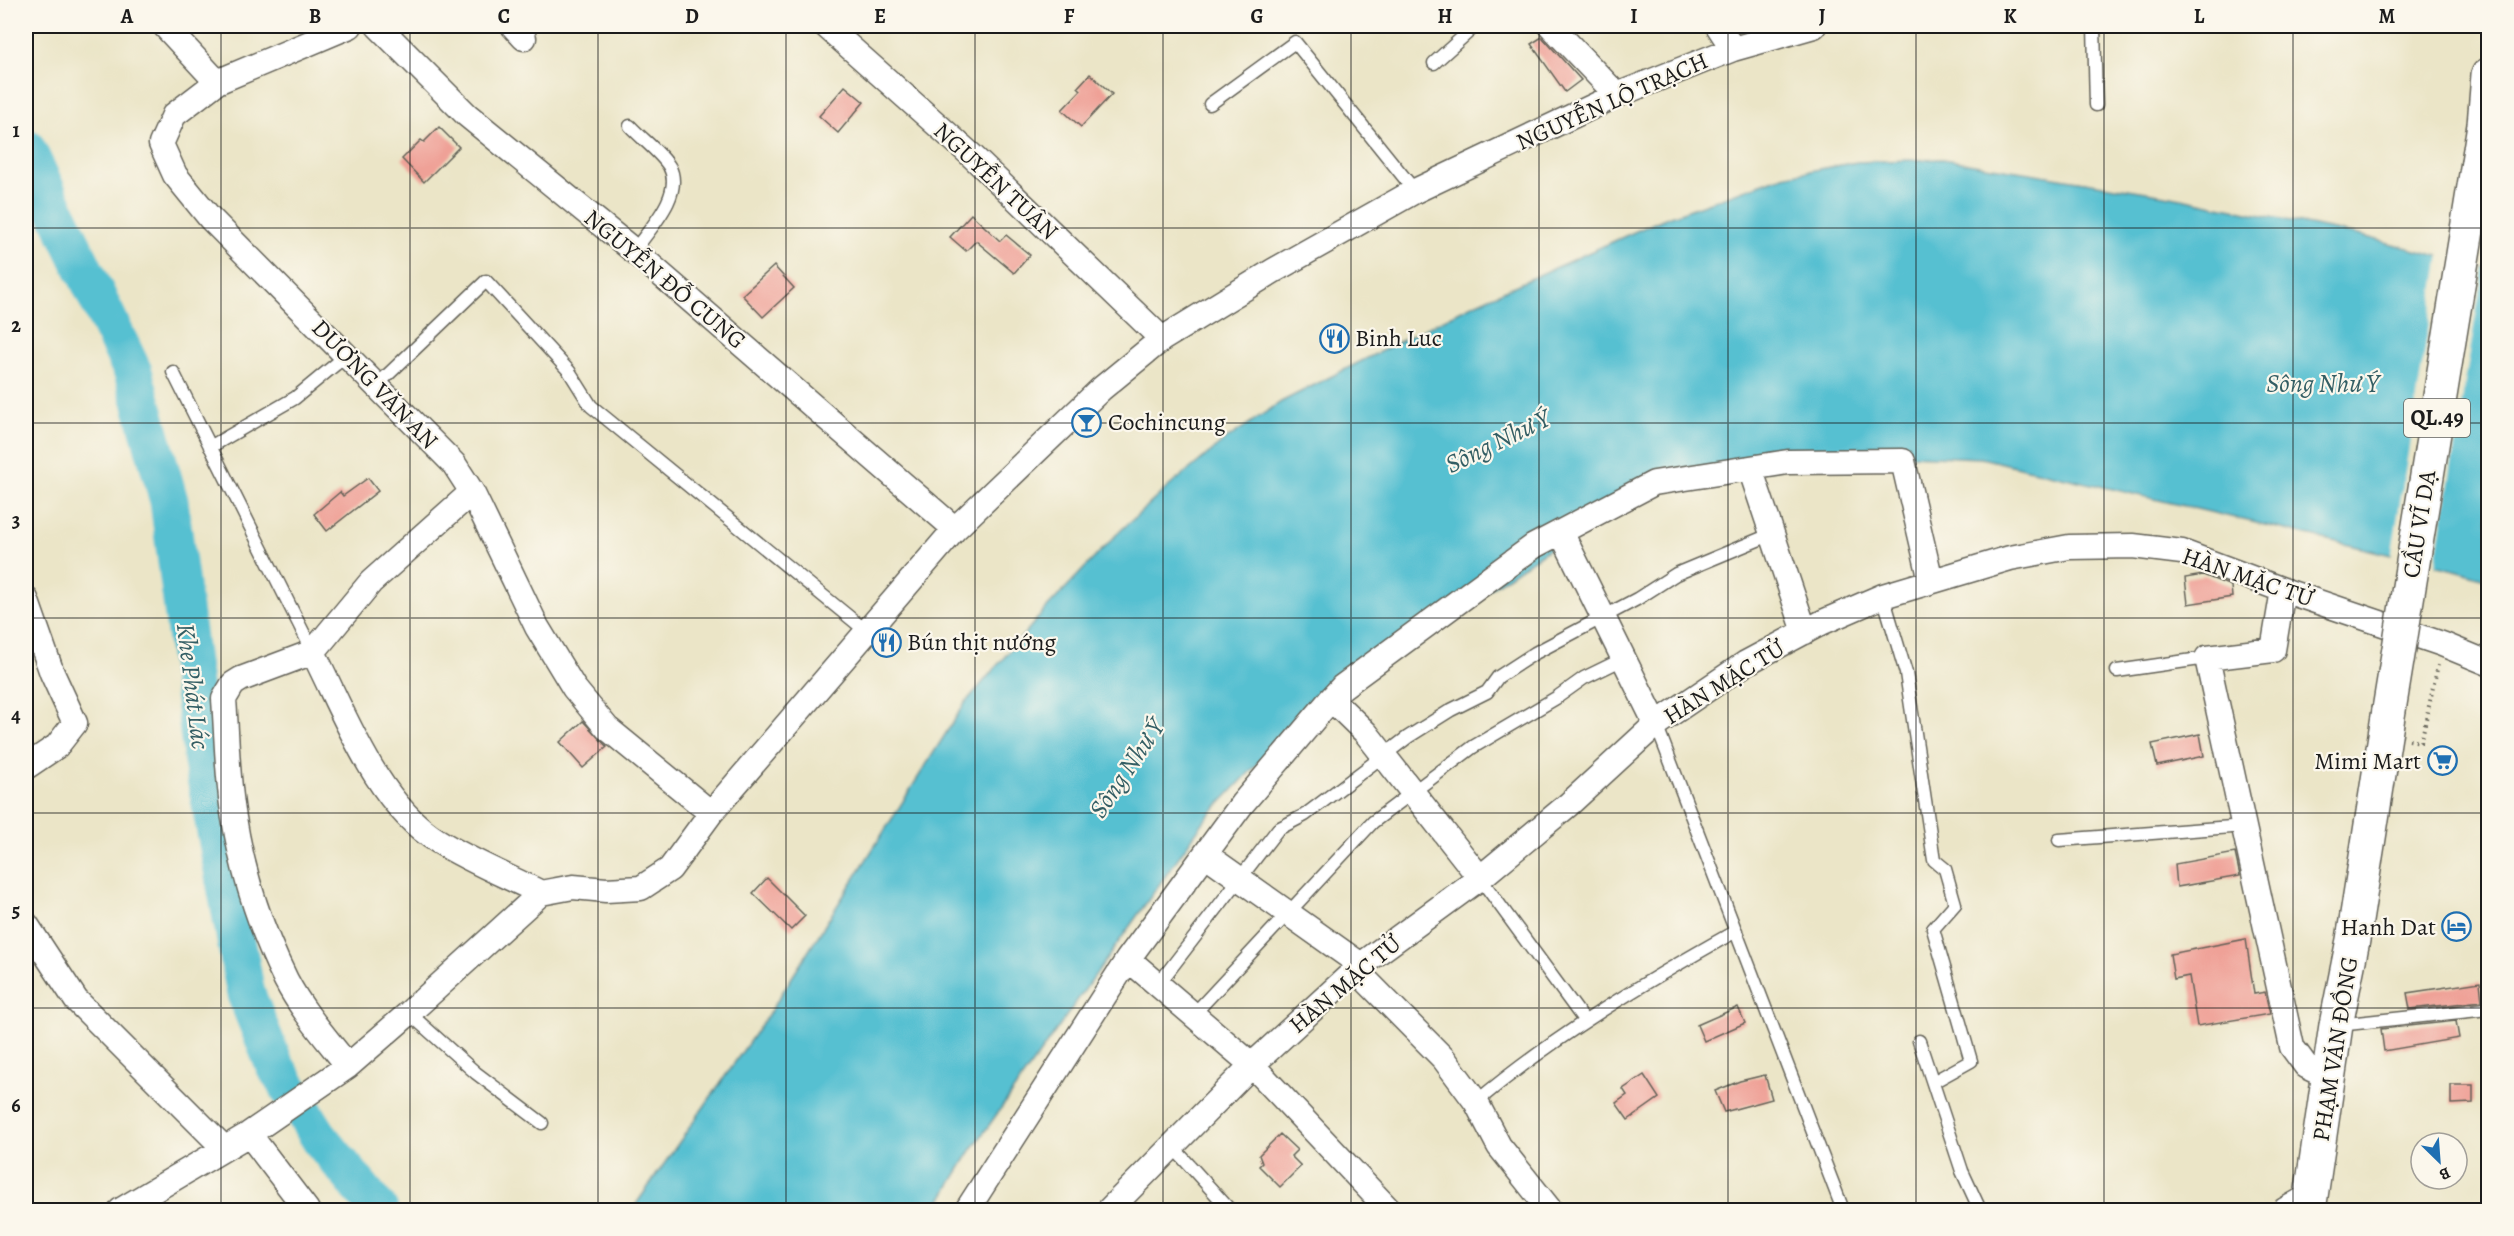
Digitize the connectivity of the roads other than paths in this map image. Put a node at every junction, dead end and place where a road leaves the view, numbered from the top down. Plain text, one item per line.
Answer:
1 (165, 26) edge
2 (350, 26) edge
3 (378, 26) edge
4 (826, 26) edge
5 (1475, 26) edge
6 (1551, 26) edge
7 (1718, 26) edge
8 (1814, 26) edge
9 (2094, 26) edge
10 (1733, 49) junction
11 (1434, 63) dead end
12 (2488, 75) edge
13 (217, 82) junction
14 (1617, 95) junction
15 (1210, 104) dead end
16 (2096, 105) dead end
17 (630, 126) dead end
18 (1415, 191) junction
19 (634, 251) junction
20 (1162, 339) junction
21 (347, 355) junction
22 (173, 372) dead end
23 (376, 386) junction
24 (210, 447) junction
25 (1750, 468) junction
26 (472, 492) junction
27 (955, 529) junction
28 (1561, 532) junction
29 (1772, 534) junction
30 (1931, 581) junction
31 (2283, 590) junction
32 (1882, 596) junction
33 (26, 599) edge
34 (1602, 616) junction
35 (866, 630) junction
36 (1805, 632) junction
37 (313, 652) junction
38 (2208, 658) junction
39 (1623, 659) junction
40 (2488, 663) edge
41 (2118, 671) dead end
42 (1331, 699) junction
43 (2389, 710) joint
44 (1656, 724) junction
45 (1383, 755) junction
46 (26, 767) edge
47 (1412, 792) junction
48 (711, 813) junction
49 (2245, 826) junction
50 (2060, 840) dead end
51 (1206, 855) junction
52 (1479, 878) junction
53 (1240, 880) junction
54 (541, 893) junction
55 (1288, 914) junction
56 (26, 924) edge
57 (1736, 931) junction
58 (1128, 959) junction
59 (1358, 968) junction
60 (1157, 986) junction
61 (2488, 1010) edge
62 (409, 1013) junction
63 (1193, 1015) junction
64 (1584, 1020) junction
65 (2336, 1025) junction
66 (1919, 1041) dead end
67 (1252, 1065) junction
68 (348, 1066) junction
69 (2329, 1077) junction
70 (1933, 1082) junction
71 (1476, 1102) junction
72 (542, 1123) dead end
73 (258, 1128) junction
74 (1172, 1146) junction
75 (225, 1148) junction
76 (2302, 1205) edge
77 (1980, 1209) edge
78 (121, 1210) edge
79 (307, 1210) edge
80 (967, 1210) edge
81 (1109, 1210) edge
82 (1230, 1210) edge
83 (1389, 1210) edge
84 (1550, 1210) edge
85 (1843, 1210) edge
86 (1966, 1210) edge

1 - 13 street
2 - 13 street, DƯƠNG VĂN AN
3 - 19 street, NGUYỄN ĐỖ CUNG
4 - 20 street, NGUYỄN TUÂN
5 - 11 lane
6 - 14 street
7 - 10 street
8 - 10 street, NGUYỄN LỘ TRẠCH
9 - 16 lane
10 - 14 street, NGUYỄN LỘ TRẠCH
12 - 43 main road, CẦU VĨ DẠ / QL.49, bridge
13 - 21 street, DƯƠNG VĂN AN
14 - 18 street, NGUYỄN LỘ TRẠCH
15 - 18 lane
17 - 19 lane
18 - 20 street, NGUYỄN LỘ TRẠCH
19 - 27 street, NGUYỄN ĐỖ CUNG
20 - 27 street, NGUYỄN LỘ TRẠCH
21 - 23 street, DƯƠNG VĂN AN
21 - 24 lane
22 - 24 lane
23 - 26 street, DƯƠNG VĂN AN
23 - 35 lane
24 - 37 lane
25 - 28 street
25 - 29 street
25 - 30 street
26 - 37 street
26 - 48 street, DƯƠNG VĂN AN
27 - 35 street, NGUYỄN LỘ TRẠCH
28 - 34 street
28 - 42 street
29 - 34 lane
29 - 36 street
30 - 31 street, HÀN MẶC TỬ
30 - 32 street, HÀN MẶC TỬ
31 - 38 street
31 - 40 street, HÀN MẶC TỬ
32 - 36 street, HÀN MẶC TỬ
32 - 70 lane
33 - 46 street
34 - 39 street
34 - 45 lane
35 - 48 street, NGUYỄN LỘ TRẠCH
36 - 44 street, HÀN MẶC TỬ
37 - 54 street
37 - 68 street
38 - 41 lane
38 - 49 street
39 - 44 street
39 - 47 lane
42 - 45 street
42 - 51 street
43 - 65 main road, PHẠM VĂN ĐỒNG / QL.49
44 - 52 street, HÀN MẶC TỬ
44 - 57 lane
45 - 47 street
45 - 53 lane
47 - 52 street
47 - 55 lane
48 - 54 street, NGUYỄN LỘ TRẠCH
49 - 50 lane
49 - 69 street
51 - 53 street
51 - 58 street
52 - 59 street, HÀN MẶC TỬ
52 - 64 lane
53 - 55 street
53 - 60 lane
54 - 62 street
55 - 59 street
55 - 63 lane
56 - 75 street
57 - 64 lane
57 - 85 lane
58 - 60 street
58 - 80 street
59 - 67 street, HÀN MẶC TỬ
59 - 71 street
60 - 63 street
61 - 65 lane
62 - 68 street
62 - 72 lane
63 - 67 street
64 - 71 lane
65 - 69 main road, PHẠM VĂN ĐỒNG / QL.49
66 - 70 lane
67 - 74 street, HÀN MẶC TỬ
67 - 83 street
68 - 73 street
69 - 76 main road, PHẠM VĂN ĐỒNG / QL.49
70 - 77 lane
71 - 84 street
73 - 75 street
73 - 79 street
74 - 81 street, HÀN MẶC TỬ
74 - 82 lane
75 - 78 street
77 - 86 lane

